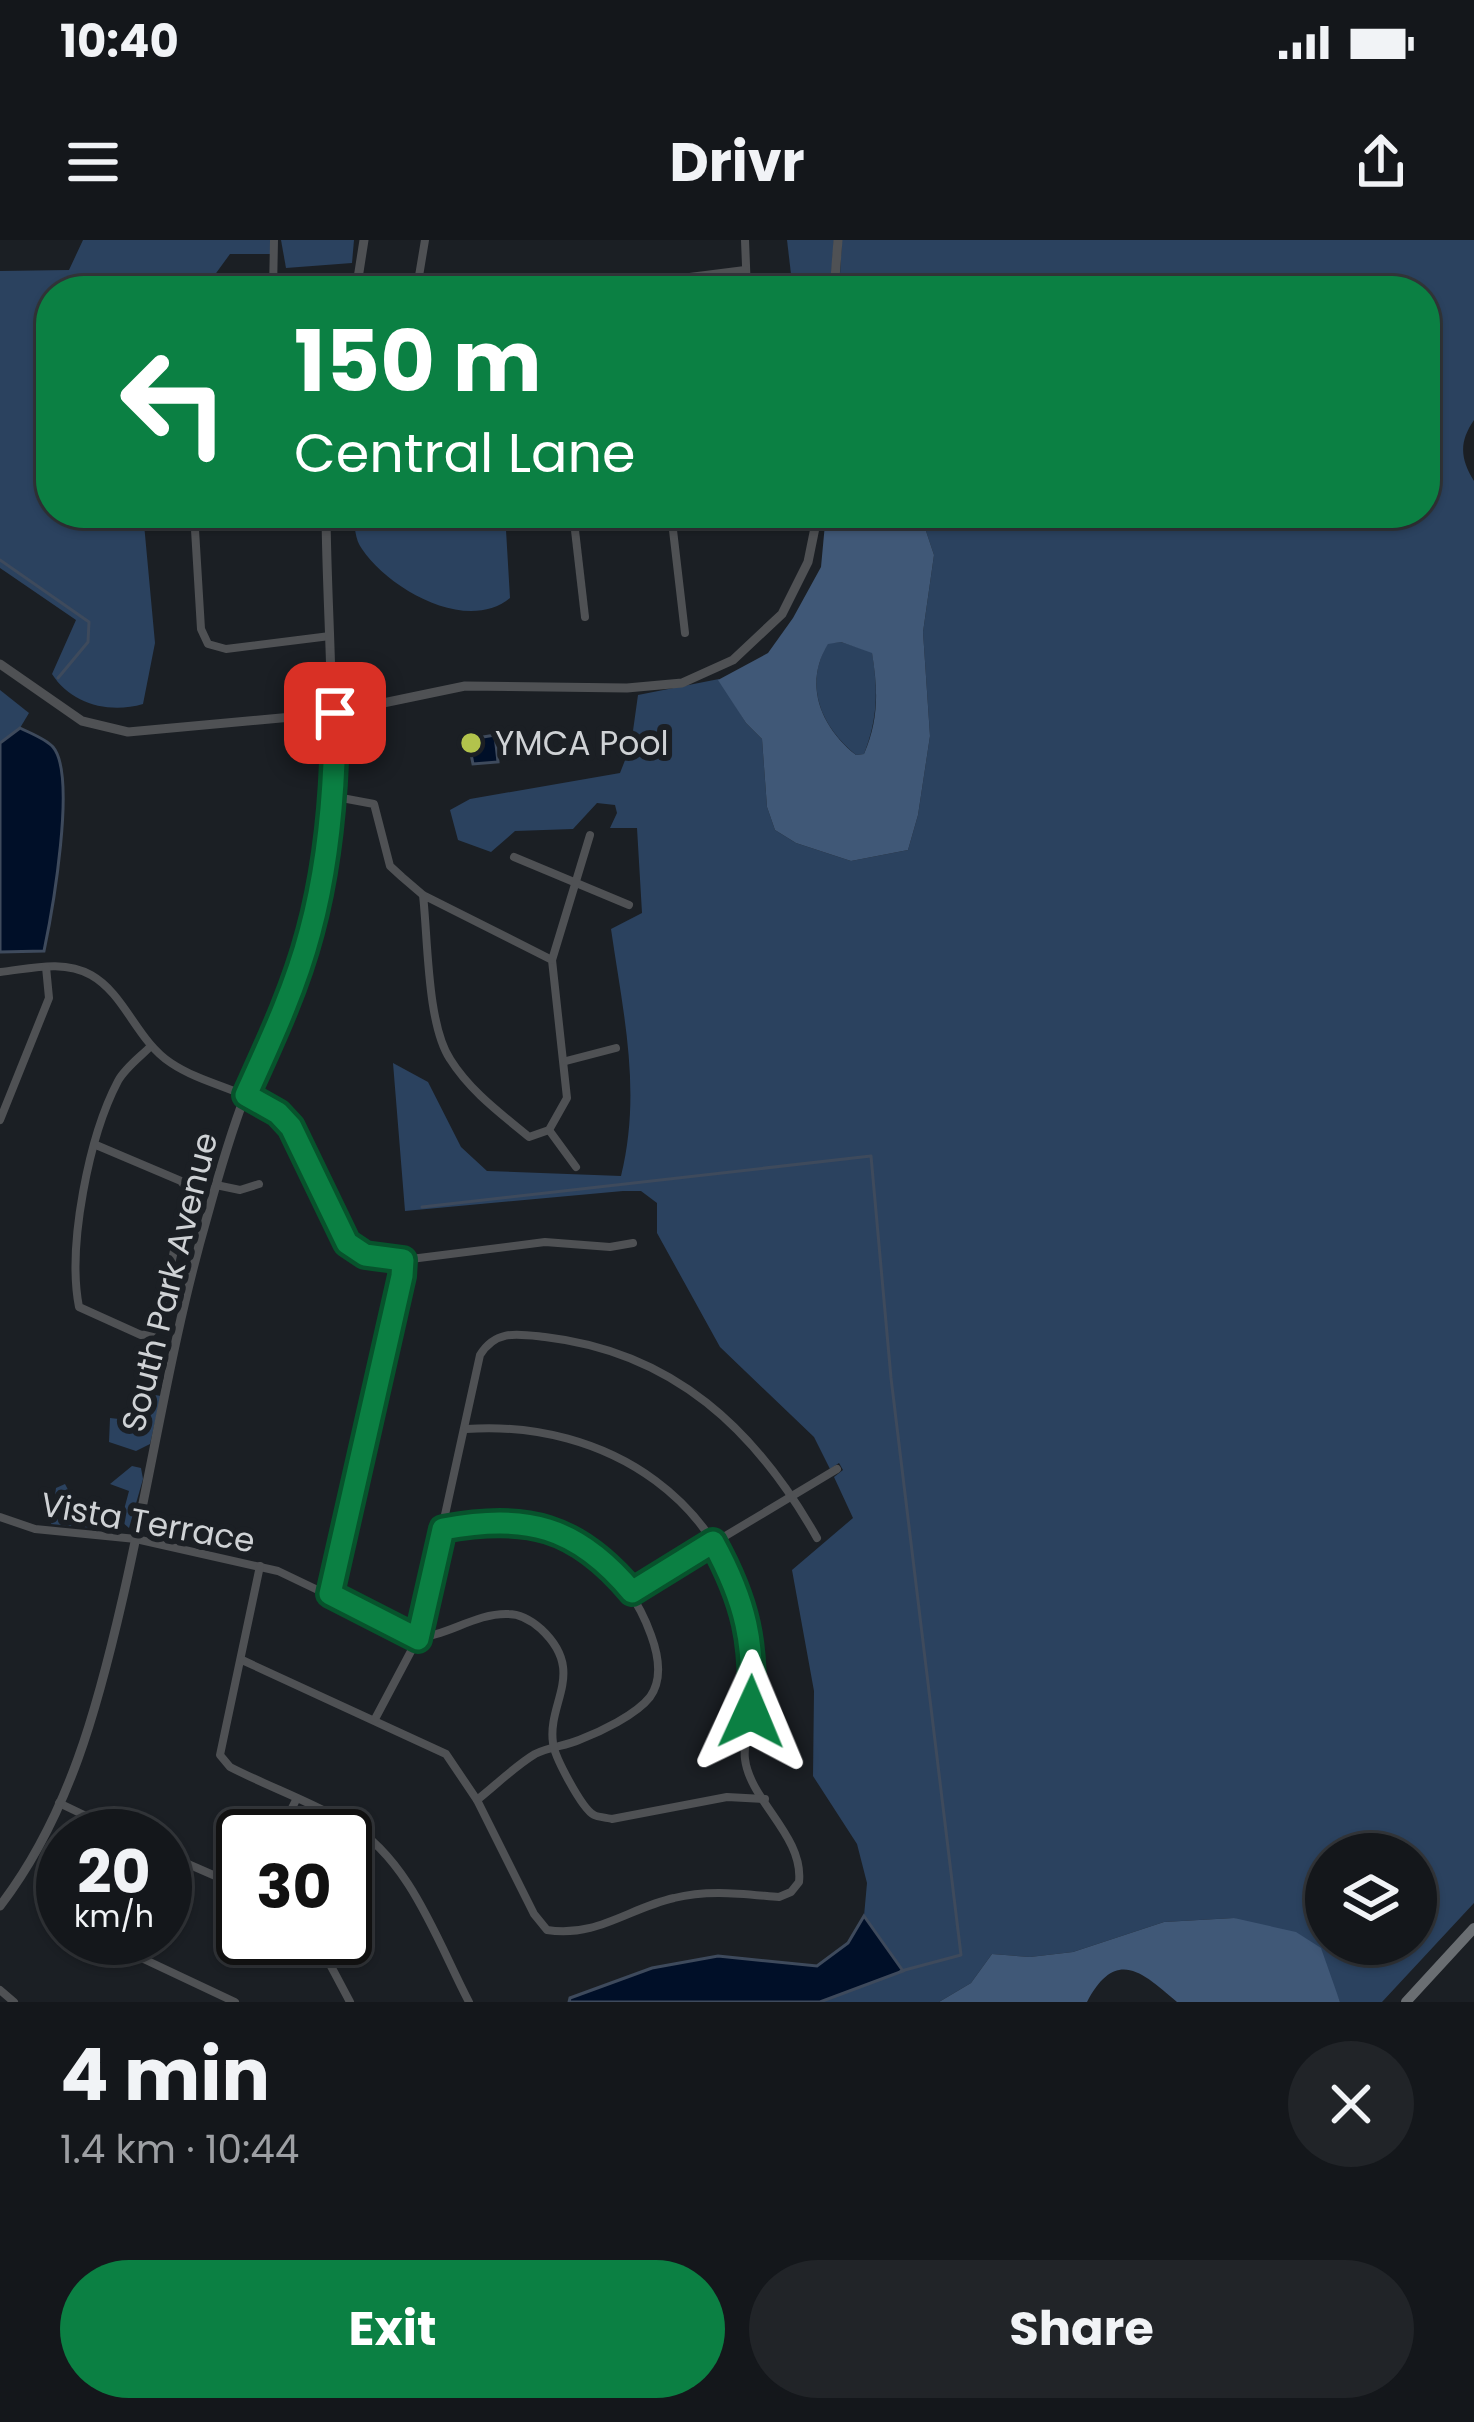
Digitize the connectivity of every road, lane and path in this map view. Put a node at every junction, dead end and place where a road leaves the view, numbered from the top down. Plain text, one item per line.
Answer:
1 (274, 240) edge
2 (364, 240) edge
3 (425, 240) edge
4 (746, 240) edge
5 (838, 240) edge
6 (746, 270) junction
7 (273, 276) edge
8 (358, 276) edge
9 (419, 276) edge
10 (698, 276) edge
11 (746, 276) edge
12 (835, 276) edge
13 (195, 528) edge
14 (326, 528) edge
15 (575, 528) edge
16 (673, 528) edge
17 (815, 528) edge
18 (585, 617) dead end
19 (685, 633) dead end
20 (330, 636) junction
21 (0, 664) edge
22 (335, 713) junction
23 (331, 796) junction
24 (590, 835) dead end
25 (514, 857) dead end
26 (574, 881) junction
27 (423, 895) junction
28 (629, 905) dead end
29 (552, 960) junction
30 (46, 967) junction
31 (0, 972) edge
32 (150, 1047) junction
33 (616, 1048) dead end
34 (566, 1060) junction
35 (246, 1095) junction
36 (0, 1120) edge
37 (549, 1130) junction
38 (96, 1145) junction
39 (576, 1167) dead end
40 (259, 1184) dead end
41 (216, 1185) junction
42 (633, 1243) dead end
43 (403, 1260) junction
44 (466, 1429) junction
45 (838, 1469) dead end
46 (794, 1497) junction
47 (0, 1517) edge
48 (443, 1529) junction
49 (136, 1538) junction
50 (817, 1538) dead end
51 (713, 1542) junction
52 (260, 1566) junction
53 (632, 1592) junction
54 (330, 1594) junction
55 (418, 1639) junction
56 (242, 1660) junction
57 (375, 1719) junction
58 (553, 1748) junction
59 (765, 1799) junction
60 (296, 1800) junction
61 (477, 1800) junction
62 (59, 1802) junction
63 (73, 1809) edge
64 (292, 1809) edge
65 (0, 1906) edge
66 (1474, 1928) edge
67 (157, 1965) edge
68 (330, 1965) edge
69 (0, 1990) edge
70 (14, 2002) edge
71 (236, 2002) edge
72 (350, 2002) edge
73 (469, 2002) edge
74 (1406, 2002) edge

1 - 7 street
2 - 8 street
3 - 9 street
4 - 6 street
5 - 12 street
6 - 10 street
6 - 11 street
13 - 20 street
14 - 20 street, South Park Avenue
15 - 18 street
16 - 19 street
17 - 22 street
20 - 22 street, South Park Avenue
21 - 22 street
22 - 23 street, South Park Avenue
23 - 27 street
23 - 35 street, South Park Avenue
24 - 26 street
25 - 26 street
26 - 28 street
26 - 29 street
27 - 29 street
27 - 37 street
29 - 34 street
30 - 31 street
30 - 32 street
30 - 36 street
32 - 35 street
32 - 38 street
33 - 34 street
34 - 37 street
35 - 41 street, South Park Avenue
35 - 43 street
37 - 39 street
38 - 38 street
40 - 41 street
41 - 49 street, South Park Avenue
42 - 43 street
43 - 54 street
44 - 46 street
44 - 48 street
44 - 51 street
45 - 46 street
46 - 50 street
46 - 51 street
47 - 49 street, Vista Terrace
48 - 53 street
48 - 55 street
49 - 52 street, Vista Terrace
49 - 62 street, South Park Avenue
51 - 53 street
51 - 59 street
52 - 54 street, Vista Terrace
52 - 56 street
53 - 58 street
54 - 55 street, Vista Terrace
55 - 57 street
55 - 58 street
56 - 57 street
56 - 60 street
57 - 61 street
58 - 59 street
58 - 61 street
59 - 61 street
60 - 64 street
60 - 73 street
62 - 63 street
62 - 65 street, South Park Avenue
66 - 74 main road
67 - 71 street
68 - 72 street
69 - 70 street

